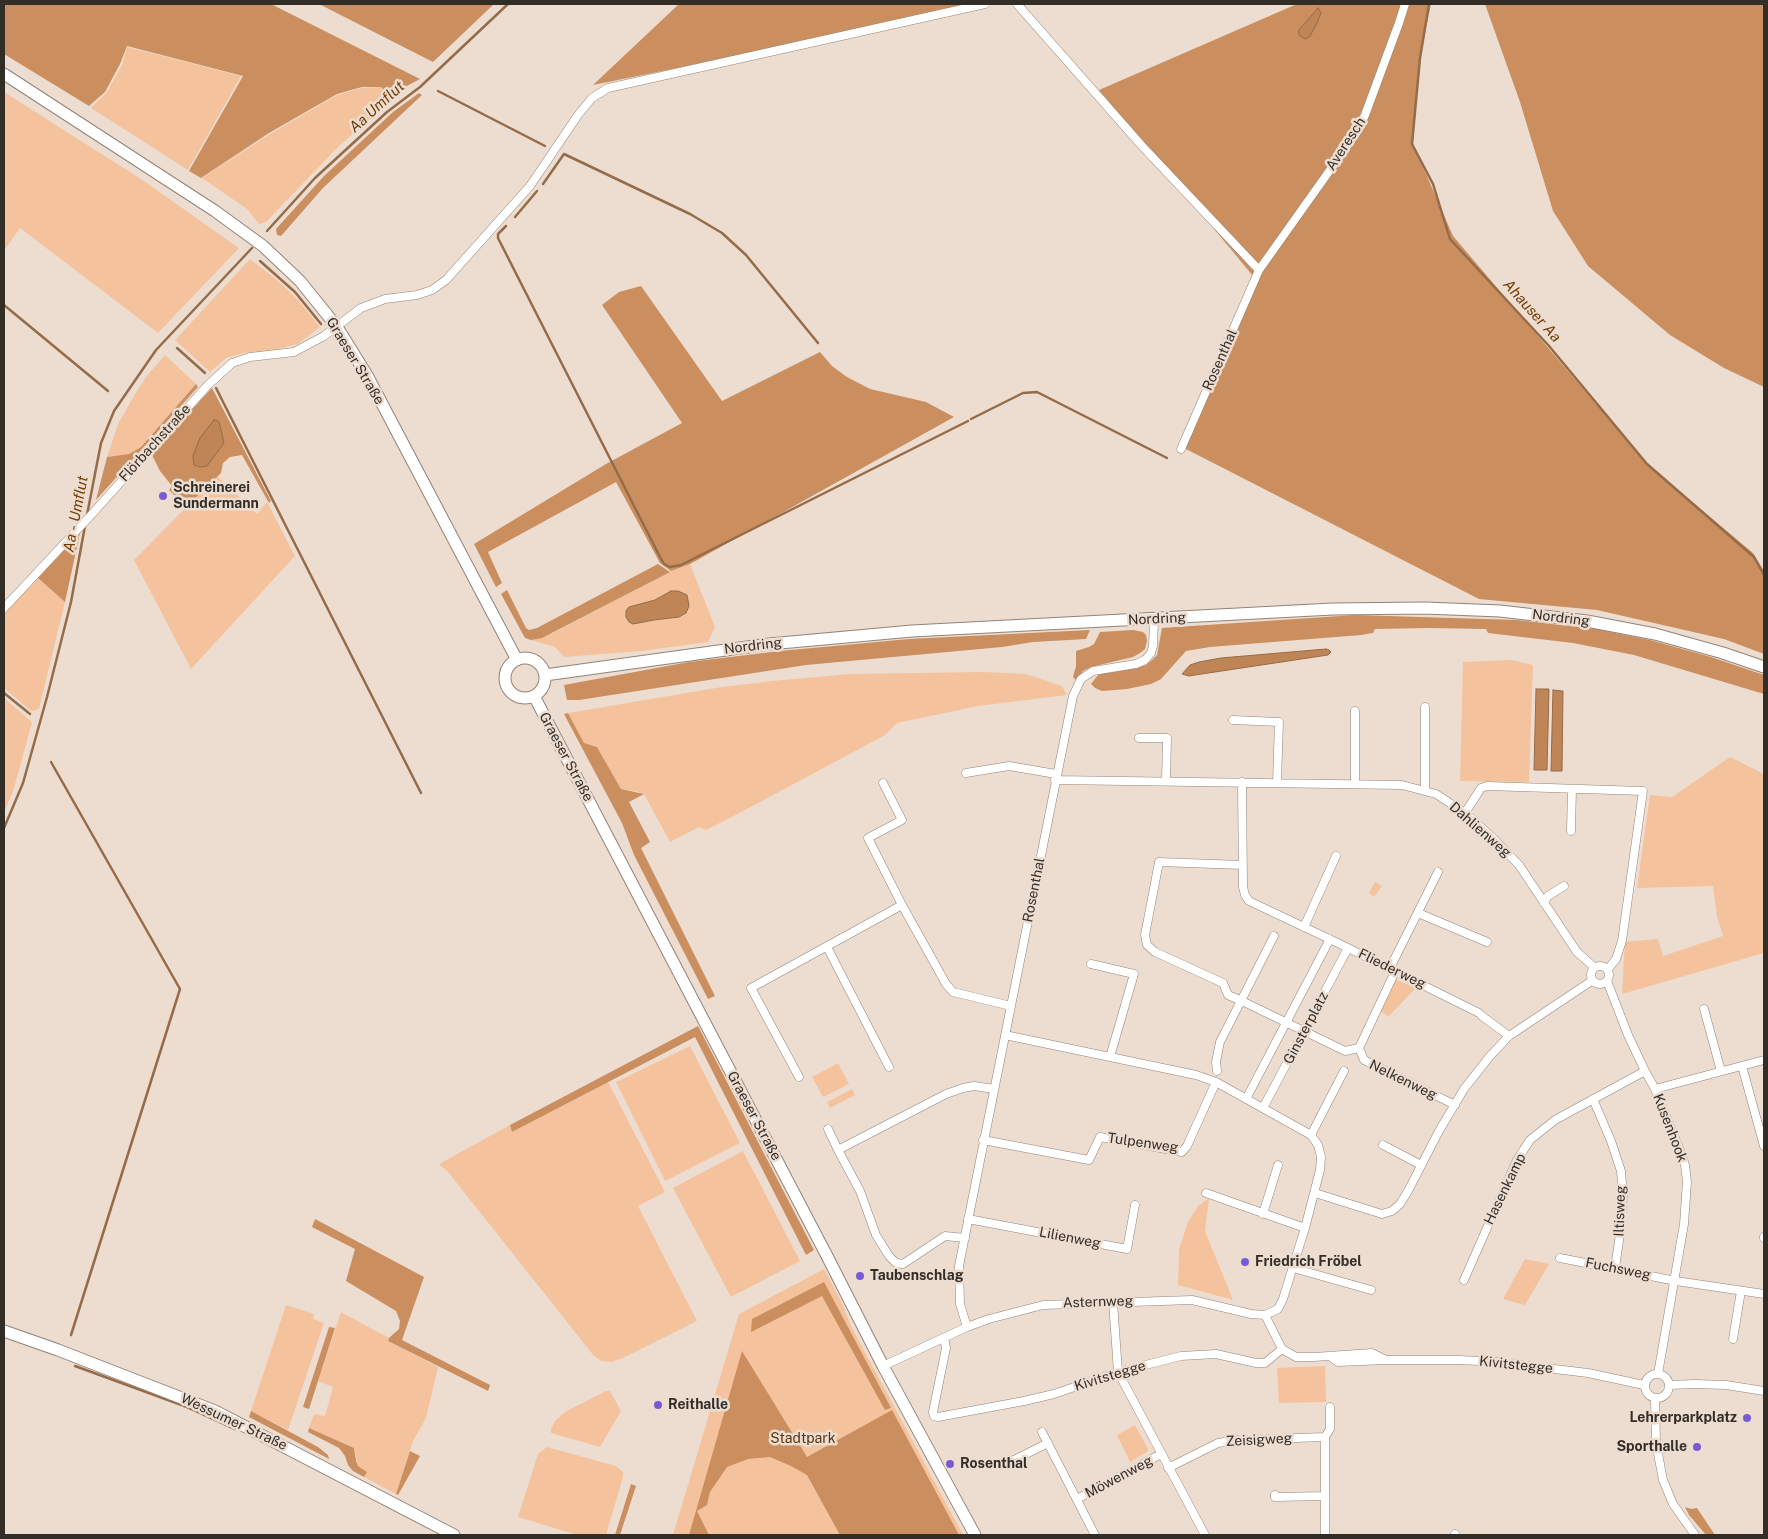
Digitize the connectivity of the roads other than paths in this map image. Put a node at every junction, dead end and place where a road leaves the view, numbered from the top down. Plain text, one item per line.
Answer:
1 (985, 4) edge
2 (1016, 4) edge
3 (1405, 4) edge
4 (4, 74) edge
5 (1259, 270) junction
6 (337, 327) junction
7 (1181, 449) dead end
8 (4, 608) edge
9 (1154, 620) junction
10 (517, 660) junction
11 (1764, 667) edge
12 (545, 675) junction
13 (534, 696) junction
14 (1425, 707) dead end
15 (1356, 711) dead end
16 (1233, 720) dead end
17 (1139, 738) dead end
18 (966, 773) dead end
19 (1055, 777) junction
20 (1166, 781) junction
21 (1242, 782) junction
22 (1277, 782) junction
23 (883, 783) dead end
24 (1355, 784) junction
25 (1572, 789) junction
26 (1425, 791) junction
27 (1465, 813) junction
28 (1572, 831) dead end
29 (1336, 856) dead end
30 (1242, 865) junction
31 (1438, 872) dead end
32 (1564, 886) dead end
33 (1544, 902) junction
34 (902, 905) junction
35 (1418, 913) junction
36 (1304, 927) junction
37 (1274, 936) dead end
38 (1330, 939) junction
39 (1487, 942) dead end
40 (827, 947) junction
41 (1348, 948) junction
42 (1090, 964) dead end
43 (1594, 967) junction
44 (1390, 968) junction
45 (1608, 969) junction
46 (1392, 978) dead end
47 (1593, 980) junction
48 (1607, 981) junction
49 (1242, 1000) junction
50 (1011, 1006) junction
51 (1704, 1009) dead end
52 (1287, 1023) junction
53 (1304, 1031) junction
54 (1006, 1035) junction
55 (1509, 1036) junction
56 (1359, 1048) junction
57 (1110, 1057) junction
58 (1764, 1060) edge
59 (1742, 1066) junction
60 (889, 1067) dead end
61 (1344, 1071) dead end
62 (1645, 1071) junction
63 (1721, 1071) junction
64 (1217, 1072) dead end
65 (799, 1077) dead end
66 (1216, 1082) junction
67 (1655, 1089) junction
68 (994, 1090) junction
69 (1246, 1099) junction
70 (1593, 1099) junction
71 (1455, 1105) junction
72 (1263, 1108) junction
73 (828, 1129) dead end
74 (1311, 1135) junction
75 (983, 1140) junction
76 (1383, 1145) dead end
77 (1764, 1146) edge
78 (838, 1150) junction
79 (1422, 1165) junction
80 (1278, 1166) dead end
81 (1206, 1193) dead end
82 (1315, 1193) junction
83 (1135, 1205) dead end
84 (1263, 1214) junction
85 (968, 1219) junction
86 (1305, 1228) junction
87 (965, 1238) junction
88 (1560, 1258) dead end
89 (1293, 1268) junction
90 (1615, 1268) junction
91 (1464, 1280) dead end
92 (1676, 1281) junction
93 (1371, 1290) dead end
94 (1741, 1291) junction
95 (1764, 1294) edge
96 (1113, 1302) junction
97 (1265, 1315) junction
98 (967, 1327) junction
99 (4, 1331) edge
100 (944, 1338) junction
101 (1733, 1339) dead end
102 (1282, 1348) junction
103 (883, 1366) junction
104 (1118, 1372) junction
105 (1658, 1374) junction
106 (1644, 1385) junction
107 (1669, 1385) junction
108 (1764, 1391) edge
109 (1655, 1398) junction
110 (1330, 1407) dead end
111 (1042, 1432) dead end
112 (1325, 1437) junction
113 (1048, 1443) junction
114 (1161, 1454) junction
115 (1004, 1465) dead end
116 (1168, 1468) junction
117 (1275, 1495) dead end
118 (1325, 1496) junction
119 (1077, 1499) junction
120 (454, 1535) edge
121 (975, 1535) edge
122 (1094, 1535) edge
123 (1205, 1535) edge
124 (1325, 1535) edge
125 (1695, 1535) edge

1 - 6 street, Flörbachstraße
2 - 5 street
3 - 5 street, Averesch
4 - 6 main road, Graeser Straße
5 - 7 street, Rosenthal
6 - 8 street, Flörbachstraße
6 - 10 main road, Graeser Straße
9 - 11 main road, Nordring
9 - 12 main road, Nordring
9 - 19 street, Rosenthal
10 - 12 main road
10 - 13 main road, Graeser Straße
12 - 13 main road, Graeser Straße
13 - 103 main road, Graeser Straße
14 - 26 street
15 - 24 street
16 - 22 street
17 - 20 street
18 - 19 street
19 - 20 street, Dahlienweg
19 - 50 street, Rosenthal
20 - 21 street, Dahlienweg
21 - 22 street, Dahlienweg
21 - 30 street, Fliederweg
22 - 24 street, Dahlienweg
23 - 34 street
24 - 26 street, Dahlienweg
25 - 27 street, Kusenhook
25 - 28 street
25 - 45 street, Kusenhook
26 - 27 street, Dahlienweg
27 - 33 street, Dahlienweg
29 - 36 street
30 - 36 street, Fliederweg
30 - 49 street
31 - 35 street
32 - 33 street
33 - 43 street, Dahlienweg
34 - 40 street
34 - 50 street
35 - 39 street
35 - 44 street
36 - 38 street, Fliederweg
37 - 49 street
38 - 41 street, Fliederweg
38 - 52 street, Ginsterplatz
40 - 60 street
40 - 65 street
41 - 44 street, Fliederweg
41 - 53 street, Ginsterplatz
42 - 57 street
43 - 45 street
43 - 47 street
44 - 55 street, Fliederweg
45 - 48 street, Kusenhook
46 - 56 street, Fliederweg
47 - 48 street
47 - 55 street, Nelkenweg
48 - 62 street, Kusenhook
49 - 52 street
49 - 64 street
50 - 54 street, Rosenthal
51 - 63 street
52 - 53 street
52 - 69 street, Ginsterplatz
53 - 56 street
53 - 72 street, Ginsterplatz
54 - 57 street
54 - 68 street, Rosenthal
55 - 71 street, Nelkenweg
56 - 71 street, Nelkenweg
57 - 66 street
58 - 59 street
59 - 63 street
59 - 77 street
61 - 74 street
62 - 67 street, Kusenhook
62 - 70 street, Hasenkamp
63 - 67 street
66 - 69 street
66 - 75 street, Tulpenweg
67 - 92 street, Kusenhook
68 - 75 street, Rosenthal
68 - 78 street
69 - 72 street
70 - 90 street, Iltisweg
70 - 91 street, Hasenkamp
71 - 79 street, Nelkenweg
72 - 74 street
73 - 78 street
74 - 82 street
75 - 85 street, Rosenthal
76 - 79 street
78 - 87 street
79 - 82 street, Nelkenweg
80 - 84 street
81 - 84 street
82 - 86 street
83 - 85 street, Lilienweg
84 - 86 street
85 - 87 street, Rosenthal
86 - 89 street
87 - 98 street, Rosenthal
88 - 90 street, Fuchsweg
89 - 93 street
89 - 97 street
90 - 92 street, Fuchsweg
92 - 94 street, Fuchsweg
92 - 105 street, Kusenhook
94 - 95 street, Fuchsweg
94 - 101 street
96 - 97 street, Asternweg
96 - 98 street, Asternweg
96 - 104 street, Möwenweg
97 - 102 street
98 - 100 street, Asternweg
99 - 120 main road, Wessumer Straße
100 - 103 street, Asternweg
100 - 104 street, Kivitstegge
102 - 104 street, Kivitstegge
102 - 106 street, Kivitstegge
103 - 121 main road, Graeser Straße
104 - 114 street, Möwenweg
105 - 106 street
105 - 107 street
106 - 109 street
107 - 108 street
107 - 109 street
109 - 125 street
110 - 112 street
111 - 113 street
112 - 116 street, Zeisigweg
112 - 118 street
113 - 115 street
113 - 119 street
114 - 116 street, Möwenweg
114 - 119 street, Möwenweg
116 - 123 street, Möwenweg
117 - 118 street
118 - 124 street
119 - 122 street

